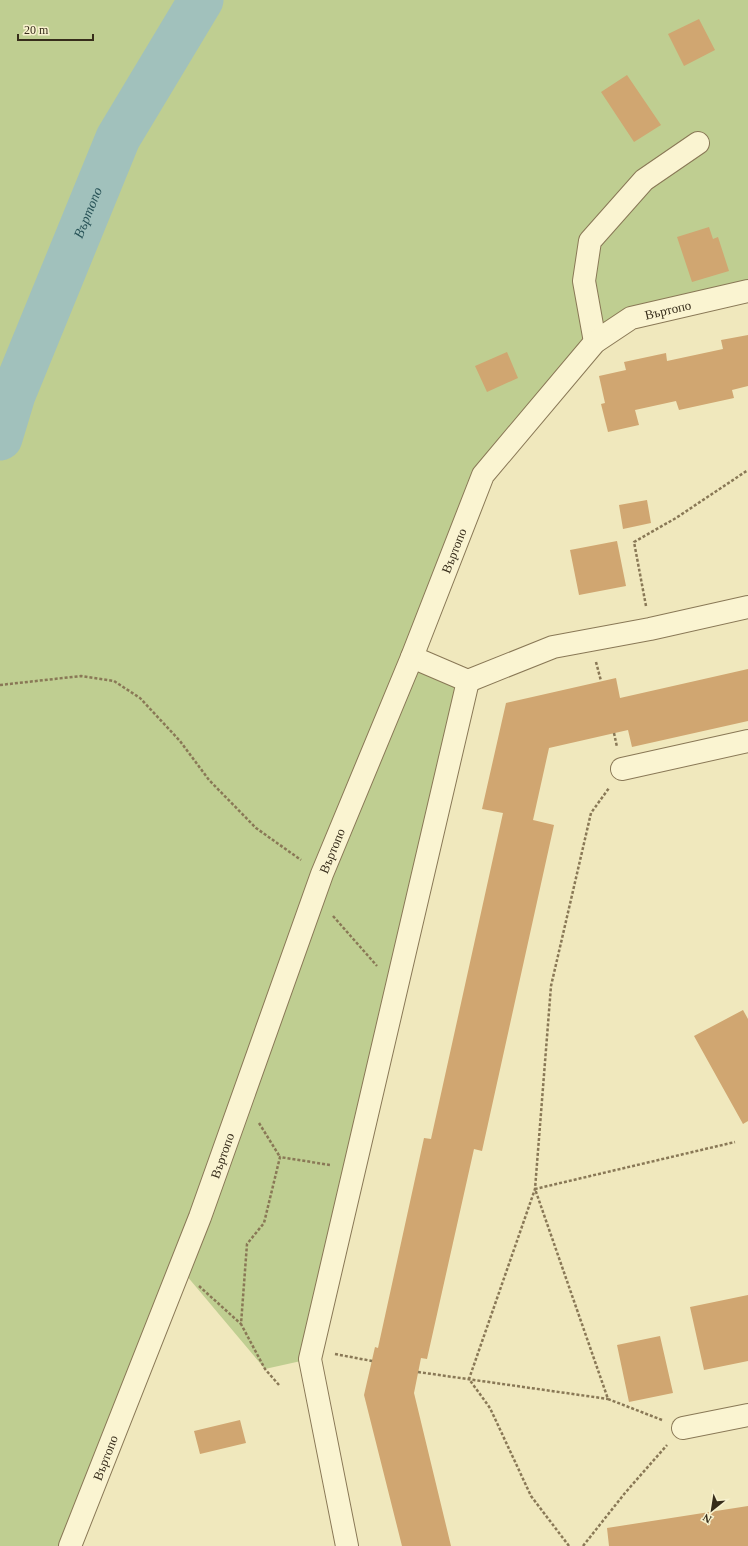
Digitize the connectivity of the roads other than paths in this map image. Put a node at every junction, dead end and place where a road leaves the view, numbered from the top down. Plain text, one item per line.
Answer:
1 (698, 143) dead end
2 (748, 291) edge
3 (594, 342) junction
4 (748, 607) edge
5 (412, 657) junction
6 (468, 681) junction
7 (748, 742) edge
8 (622, 769) road end
9 (748, 1415) edge
10 (682, 1428) road end
11 (70, 1546) edge
12 (347, 1546) edge

1 - 3 street
2 - 3 street, Въртопо
3 - 5 street, Въртопо
4 - 6 street
5 - 6 street
5 - 11 street, Въртопо
6 - 12 street
7 - 8 street
9 - 10 street

